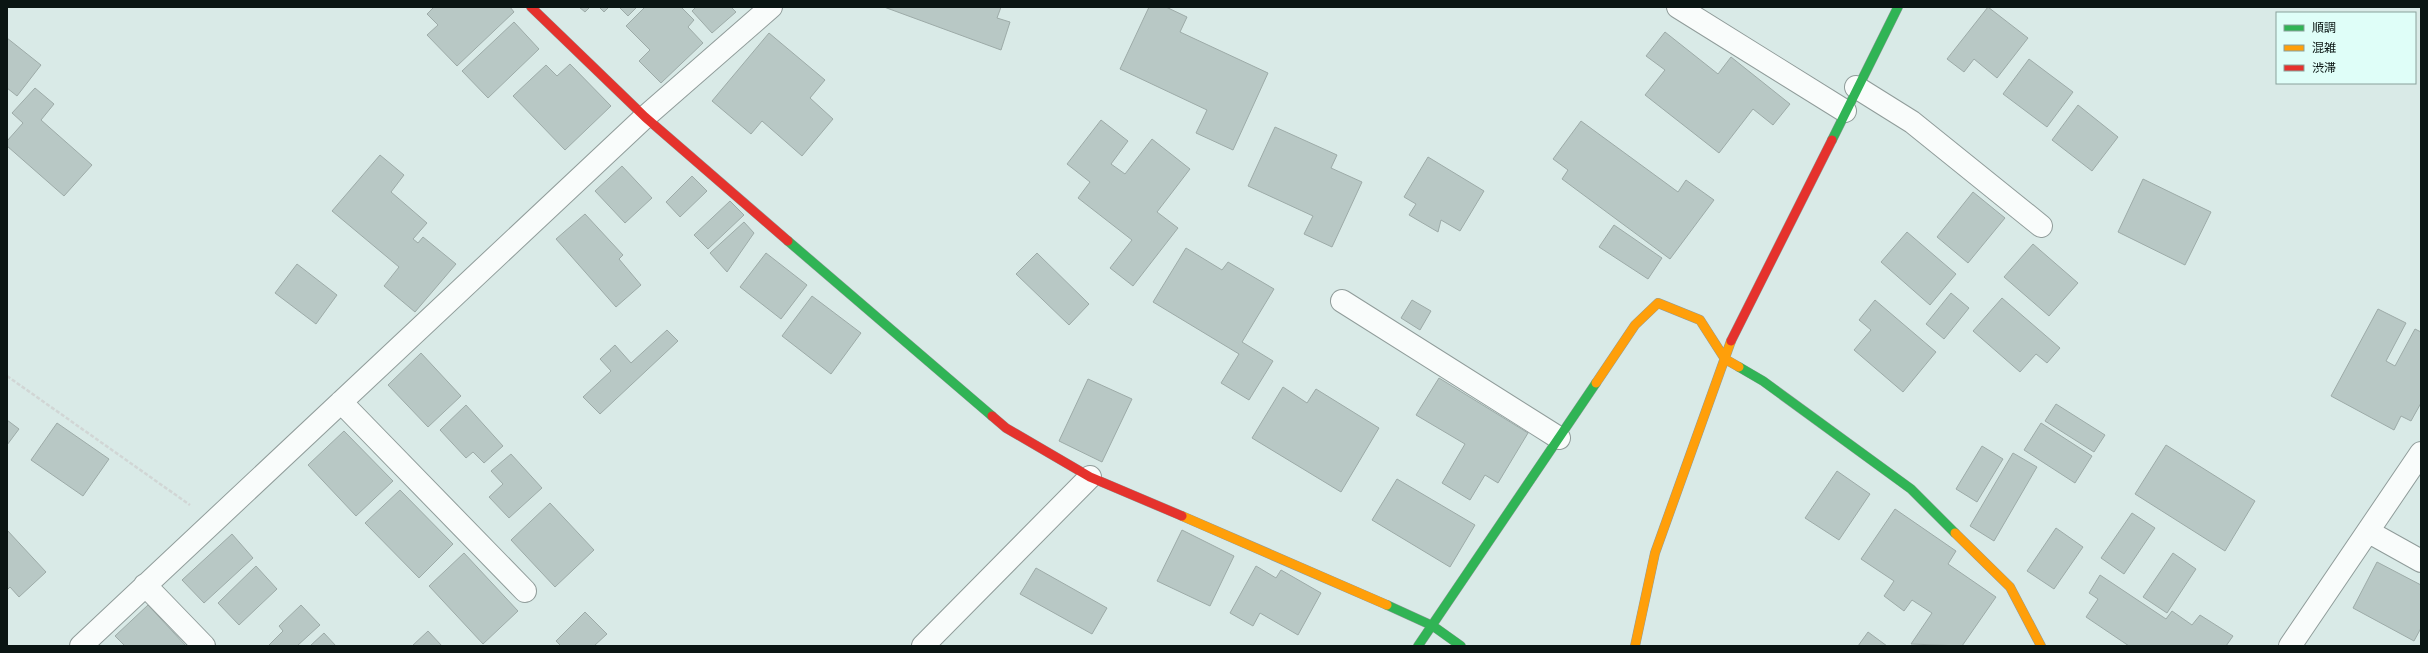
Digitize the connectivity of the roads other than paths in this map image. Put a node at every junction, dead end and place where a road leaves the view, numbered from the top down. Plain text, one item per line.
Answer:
1 (531, 7) edge
2 (771, 7) edge
3 (1678, 7) edge
4 (1898, 7) edge
5 (1856, 87) junction
6 (1845, 111) junction
7 (645, 117) junction
8 (2041, 226) dead end
9 (1342, 301) dead end
10 (1725, 359) junction
11 (341, 402) junction
12 (1559, 438) junction
13 (2421, 453) edge
14 (1090, 477) junction
15 (2369, 532) junction
16 (2421, 561) edge
17 (145, 585) junction
18 (525, 592) dead end
19 (1433, 626) junction
20 (81, 646) edge
21 (204, 646) edge
22 (923, 646) edge
23 (1418, 646) edge
24 (1461, 646) edge
25 (1635, 646) edge
26 (2041, 646) edge
27 (2290, 646) edge

1 - 7 street
2 - 7 street
3 - 6 street
4 - 5 street
5 - 6 street
5 - 8 street
6 - 10 street
7 - 11 street
7 - 14 street
9 - 12 street
10 - 12 street
10 - 25 street
10 - 26 street
11 - 17 street
11 - 18 street
12 - 19 street
13 - 15 street
14 - 19 street
14 - 22 street
15 - 16 street
15 - 27 street
17 - 20 street
17 - 21 street
19 - 23 street
19 - 24 street

